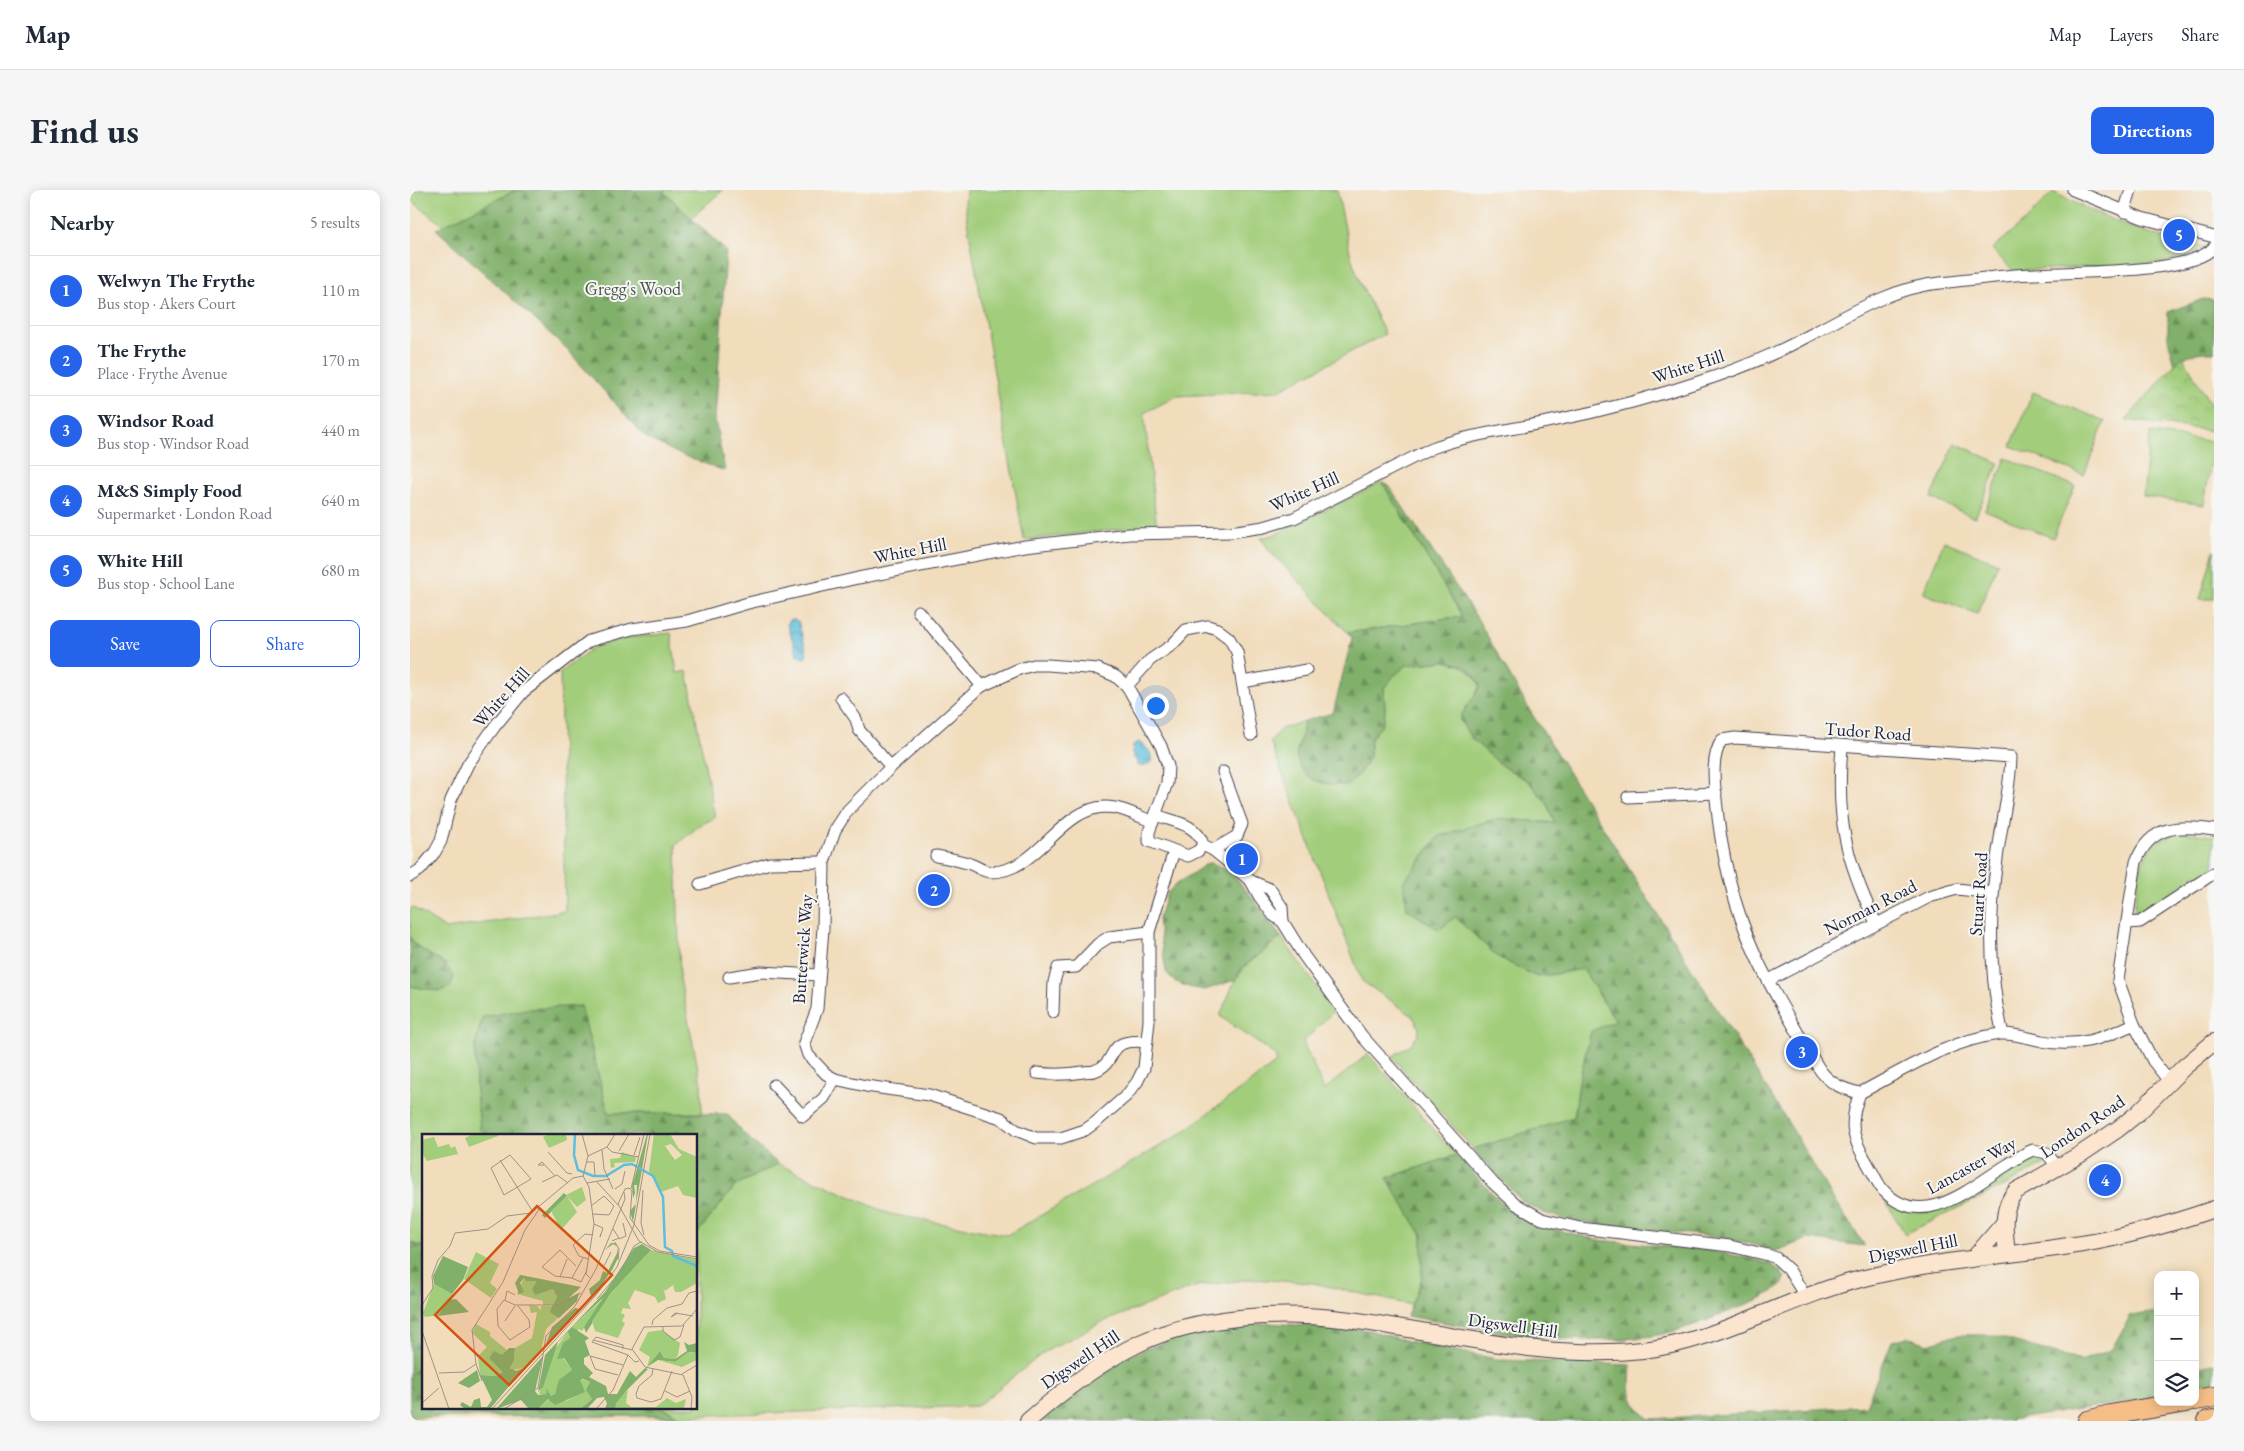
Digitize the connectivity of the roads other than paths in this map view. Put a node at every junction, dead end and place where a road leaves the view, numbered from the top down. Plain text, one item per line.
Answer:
1 (2073, 190) edge
2 (2131, 190) edge
3 (2124, 212) junction
4 (2214, 237) edge
5 (2214, 247) edge
6 (918, 611) dead end
7 (1306, 670) dead end
8 (1243, 682) junction
9 (982, 686) junction
10 (1127, 686) junction
11 (841, 698) dead end
12 (1251, 735) dead end
13 (1842, 747) junction
14 (2011, 757) joint
15 (890, 767) junction
16 (1223, 772) dead end
17 (1716, 793) junction
18 (1628, 798) dead end
19 (1155, 819) junction
20 (2214, 830) edge
21 (1208, 848) junction
22 (1174, 851) junction
23 (936, 856) dead end
24 (824, 862) junction
25 (2214, 873) edge
26 (410, 876) edge
27 (700, 884) dead end
28 (1994, 893) junction
29 (1876, 923) junction
30 (2128, 923) junction
31 (1149, 932) junction
32 (818, 975) junction
33 (728, 977) dead end
34 (1769, 980) junction
35 (1053, 1012) dead end
36 (2134, 1024) junction
37 (2003, 1034) junction
38 (1147, 1042) junction
39 (2214, 1042) edge
40 (1037, 1073) dead end
41 (835, 1079) junction
42 (2169, 1081) junction
43 (774, 1085) dead end
44 (1860, 1093) junction
45 (2057, 1167) junction
46 (2214, 1209) edge
47 (2004, 1223) junction
48 (2008, 1254) junction
49 (1974, 1258) junction
50 (1805, 1296) junction
51 (2214, 1397) edge
52 (2199, 1399) edge
53 (2163, 1406) edge
54 (2214, 1420) edge
55 (1028, 1421) edge
56 (2088, 1421) edge
57 (2208, 1421) edge

1 - 3 street
2 - 3 street
3 - 4 street
5 - 26 street, White Hill
6 - 9 street
7 - 8 street
8 - 10 street
8 - 12 street
9 - 10 street, Butterwick Way
9 - 15 street, Butterwick Way
10 - 19 street, Butterwick Way
11 - 15 street
13 - 14 street, Tudor Road
13 - 17 street, Tudor Road
13 - 29 street
14 - 28 street, Stuart Road
15 - 24 street, Butterwick Way
16 - 21 street
17 - 18 street
17 - 34 street
19 - 21 street
19 - 22 street
19 - 23 street
20 - 30 street
21 - 22 street
21 - 50 street
22 - 31 street, Butterwick Way
24 - 27 street
24 - 32 street, Butterwick Way
25 - 30 street
28 - 29 street, Norman Road
28 - 37 street, Stuart Road
29 - 34 street, Norman Road
30 - 36 street
31 - 35 street
31 - 38 street, Butterwick Way
32 - 33 street
32 - 41 street, Butterwick Way
34 - 44 street
36 - 37 street
36 - 42 street
37 - 44 street
38 - 40 street
38 - 41 street, Butterwick Way
39 - 42 main road, London Road
41 - 43 street
42 - 45 main road, London Road
44 - 45 street, Lancaster Way
45 - 47 main road, London Road
46 - 48 main road, Digswell Hill
47 - 48 main road, London Road
47 - 49 main road
48 - 49 main road, Digswell Hill
49 - 50 main road, Digswell Hill
50 - 55 main road, Digswell Hill
51 - 52 highway
53 - 56 highway
54 - 57 highway

